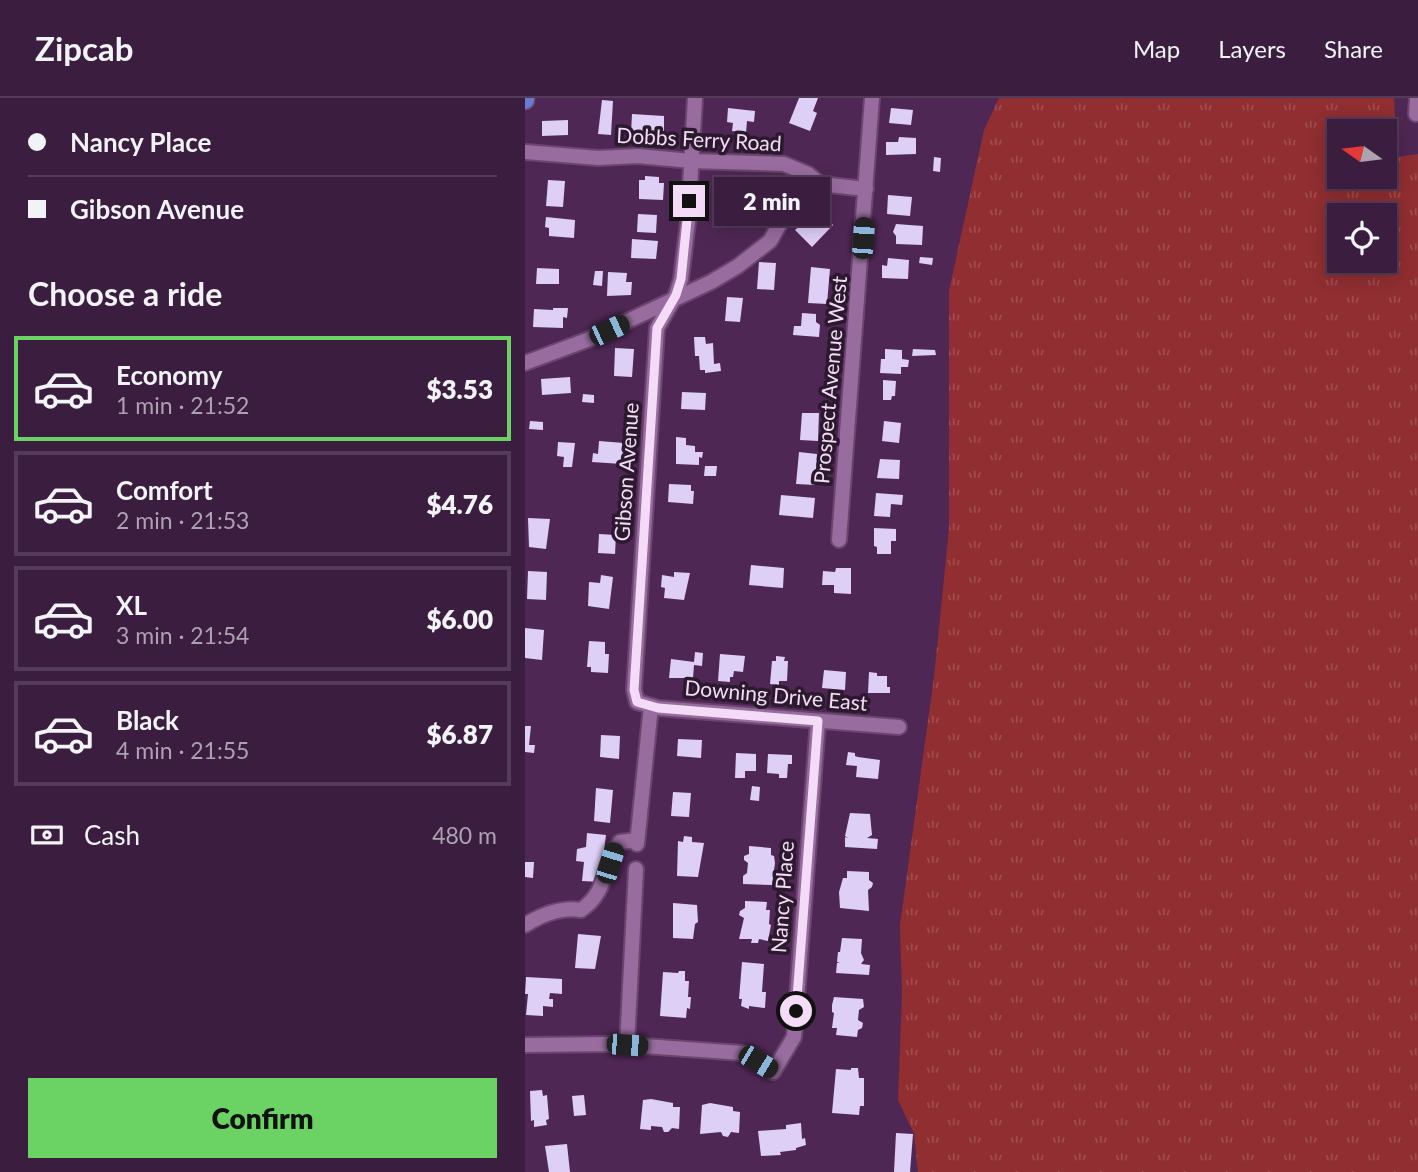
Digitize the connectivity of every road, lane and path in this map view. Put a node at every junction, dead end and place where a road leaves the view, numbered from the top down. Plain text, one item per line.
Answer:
1 (695, 98) edge
2 (872, 98) edge
3 (1417, 98) edge
4 (1416, 114) edge
5 (525, 152) edge
6 (691, 161) junction
7 (820, 184) junction
8 (866, 189) junction
9 (674, 299) junction
10 (525, 363) edge
11 (839, 540) dead end
12 (651, 706) junction
13 (818, 721) junction
14 (899, 727) dead end
15 (636, 869) dead end
16 (525, 925) edge
17 (525, 1045) edge
18 (627, 1045) junction

1 - 6 street, Gibson Avenue
2 - 8 street, Prospect Avenue West
3 - 4 street
5 - 6 street, Dobbs Ferry Road
6 - 7 street, Dobbs Ferry Road
6 - 9 street, Gibson Avenue
7 - 8 street, Dobbs Ferry Road
7 - 9 street
8 - 11 street, Prospect Avenue West
9 - 10 street
9 - 12 street, Gibson Avenue
12 - 13 street, Downing Drive East
12 - 16 street
13 - 14 street, Downing Drive East
13 - 18 street, Nancy Place
15 - 18 street
17 - 18 street

